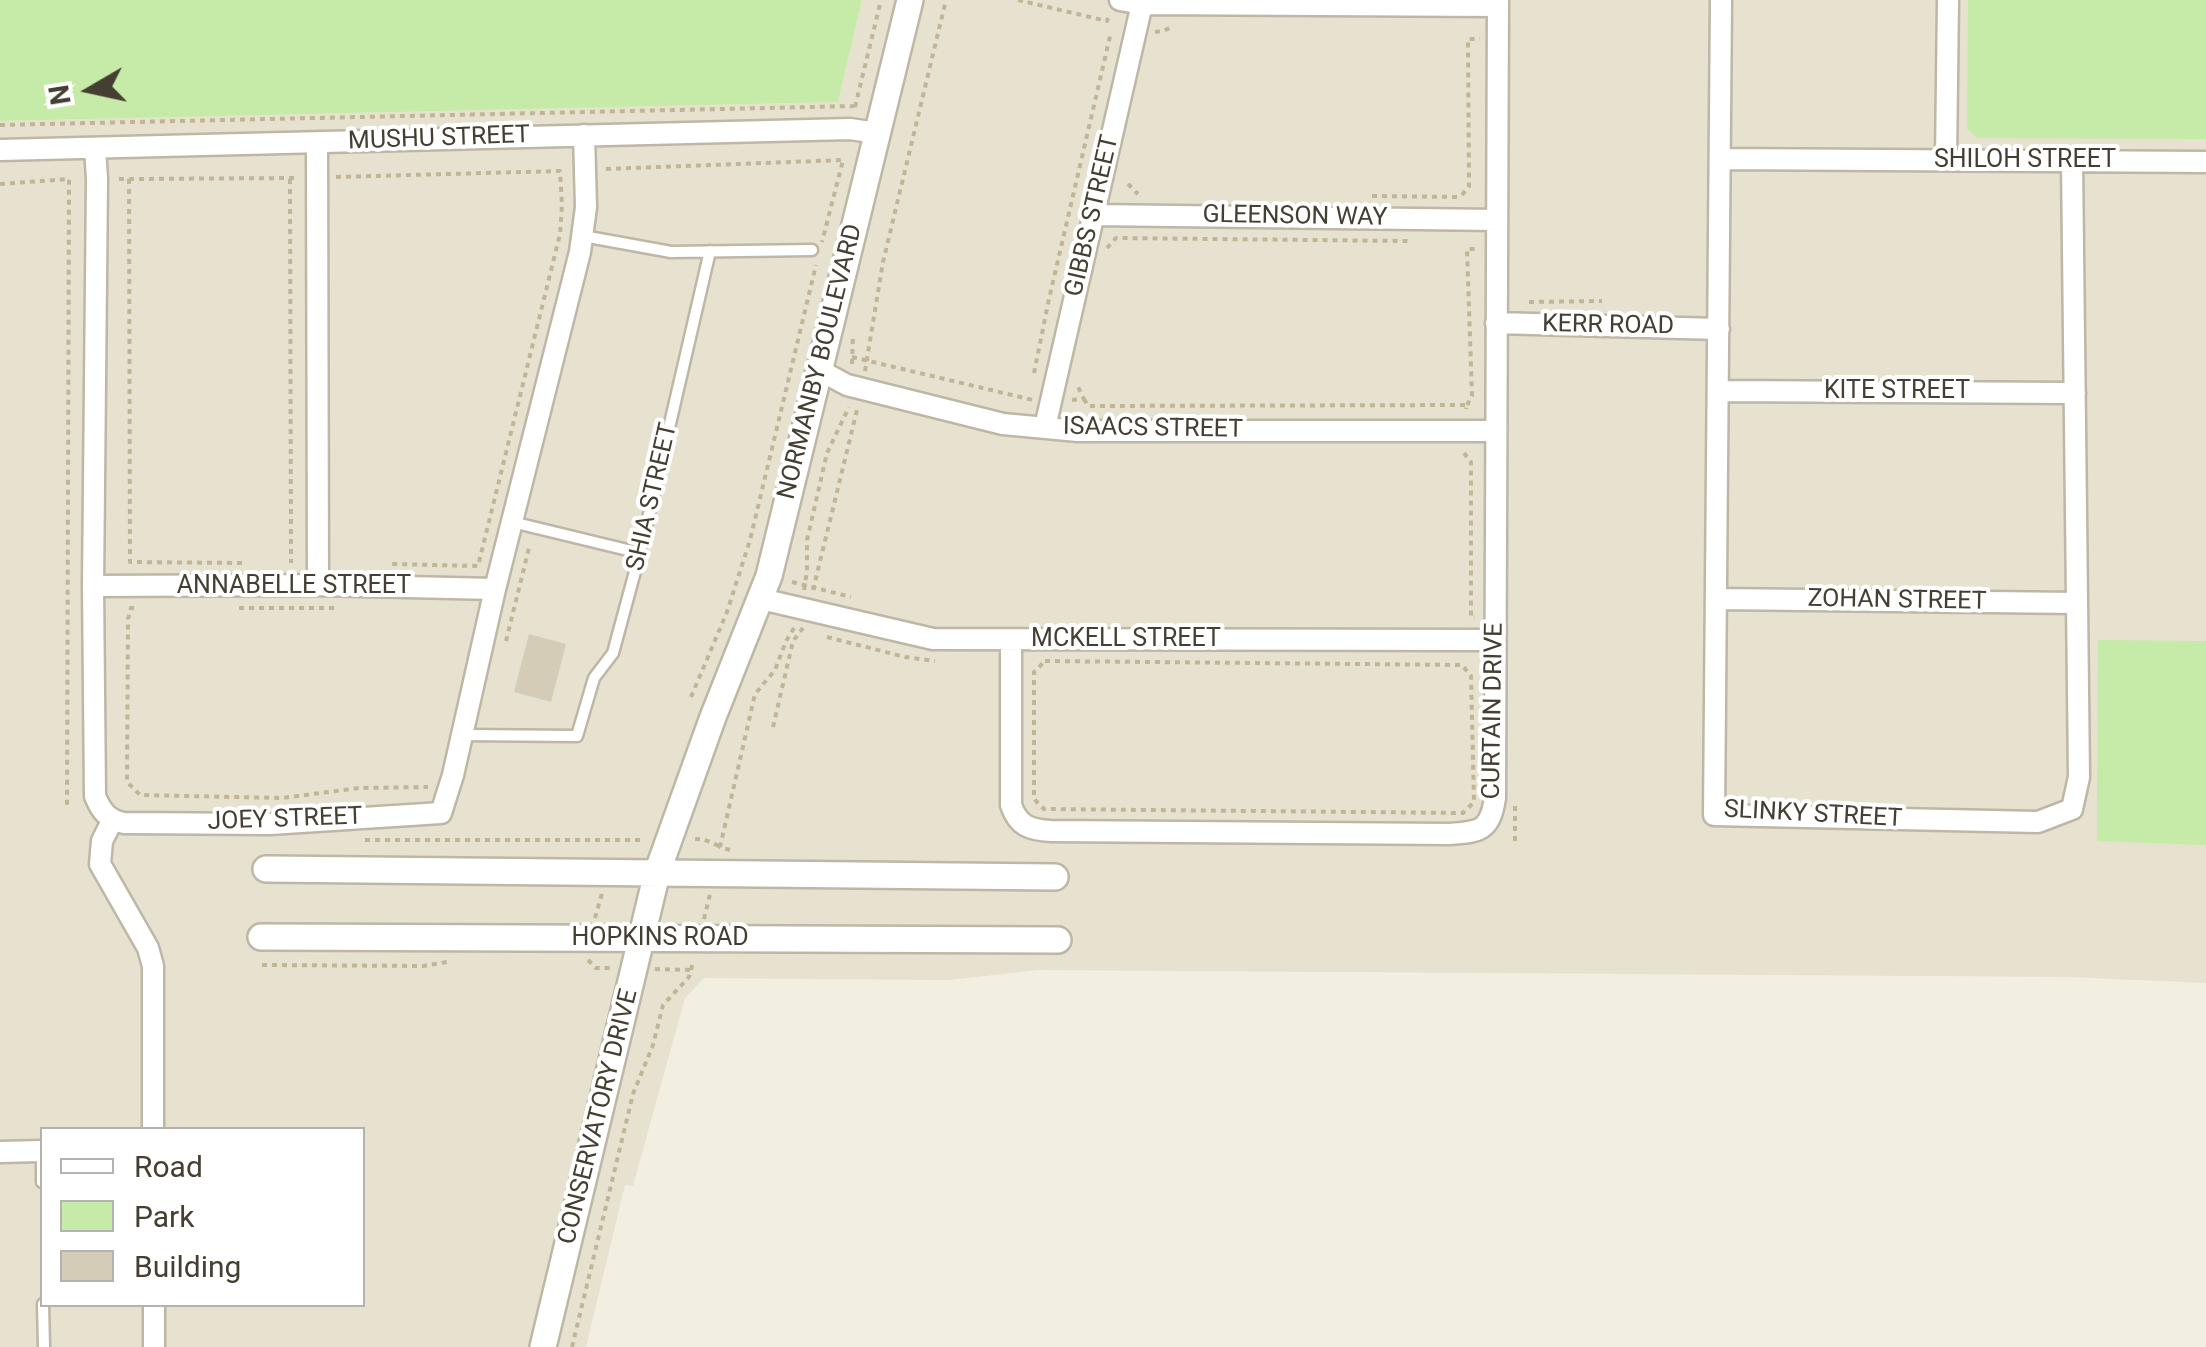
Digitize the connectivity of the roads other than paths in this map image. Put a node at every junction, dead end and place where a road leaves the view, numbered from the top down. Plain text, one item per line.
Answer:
1 (910, 0) edge
2 (1721, 0) edge
3 (1948, 0) edge
4 (1498, 3) edge
5 (1142, 4) junction
6 (1115, 5) edge
7 (877, 133) junction
8 (584, 135) junction
9 (318, 143) junction
10 (95, 148) junction
11 (0, 150) edge
12 (1720, 158) junction
13 (1946, 160) junction
14 (2072, 161) junction
15 (2206, 162) edge
16 (1093, 215) junction
17 (1497, 220) junction
18 (582, 236) junction
19 (710, 251) junction
20 (817, 251) road end
21 (1496, 324) junction
22 (1719, 329) junction
23 (820, 370) junction
24 (1719, 391) junction
25 (2075, 393) junction
26 (1045, 427) junction
27 (1496, 431) junction
28 (512, 522) junction
29 (640, 553) junction
30 (318, 585) junction
31 (94, 586) junction
32 (494, 589) junction
33 (761, 598) junction
34 (1716, 599) junction
35 (2077, 603) junction
36 (1011, 640) junction
37 (1495, 640) junction
38 (712, 718) joint
39 (462, 735) junction
40 (112, 820) junction
41 (266, 869) dead end
42 (657, 873) junction
43 (1055, 877) dead end
44 (261, 937) dead end
45 (642, 938) junction
46 (1058, 940) dead end
47 (154, 1127) edge
48 (40, 1151) edge
49 (0, 1152) edge
50 (44, 1307) edge
51 (154, 1307) edge
52 (44, 1347) edge
53 (154, 1347) edge
54 (543, 1347) edge

1 - 7 street, NORMANBY BOULEVARD
2 - 12 street, SLINKY STREET
3 - 13 street
4 - 5 street
4 - 17 street, CURTAIN DRIVE
5 - 6 street
5 - 16 street, GIBBS STREET
7 - 8 street, MUSHU STREET
7 - 23 street, NORMANBY BOULEVARD
8 - 9 street, MUSHU STREET
8 - 18 street, JOEY STREET
9 - 10 street, MUSHU STREET
9 - 30 street
10 - 11 street, MUSHU STREET
10 - 31 street
12 - 13 street, SHILOH STREET
12 - 22 street, SLINKY STREET
13 - 14 street, SHILOH STREET
14 - 15 street, SHILOH STREET
14 - 25 street, SLINKY STREET
16 - 17 street, GLEENSON WAY
16 - 26 street, GIBBS STREET
17 - 21 street, CURTAIN DRIVE
18 - 19 lane
18 - 28 street, JOEY STREET
19 - 20 lane
19 - 29 lane, SHIA STREET
21 - 22 street, KERR ROAD
21 - 27 street, CURTAIN DRIVE
22 - 24 street, SLINKY STREET
23 - 26 street, ISAACS STREET
23 - 33 street, NORMANBY BOULEVARD
24 - 25 street, KITE STREET
24 - 34 street, SLINKY STREET
25 - 35 street, SLINKY STREET
26 - 27 street, ISAACS STREET
27 - 37 street, CURTAIN DRIVE
28 - 29 lane
28 - 32 street, JOEY STREET
29 - 39 lane, SHIA STREET
30 - 31 street, ANNABELLE STREET
30 - 32 street, ANNABELLE STREET
31 - 40 street
32 - 39 street, JOEY STREET
33 - 36 street, MCKELL STREET
33 - 38 street, NORMANBY BOULEVARD
34 - 35 street, ZOHAN STREET
34 - 35 street, SLINKY STREET
36 - 37 street, MCKELL STREET
36 - 37 street, CURTAIN DRIVE
38 - 42 street, CONSERVATORY DRIVE
39 - 40 street, JOEY STREET
40 - 47 street
41 - 42 street
42 - 43 street
42 - 45 street, CONSERVATORY DRIVE
44 - 45 street, HOPKINS ROAD
45 - 46 street, HOPKINS ROAD
45 - 54 street, CONSERVATORY DRIVE
48 - 49 street
50 - 52 lane
51 - 53 street

